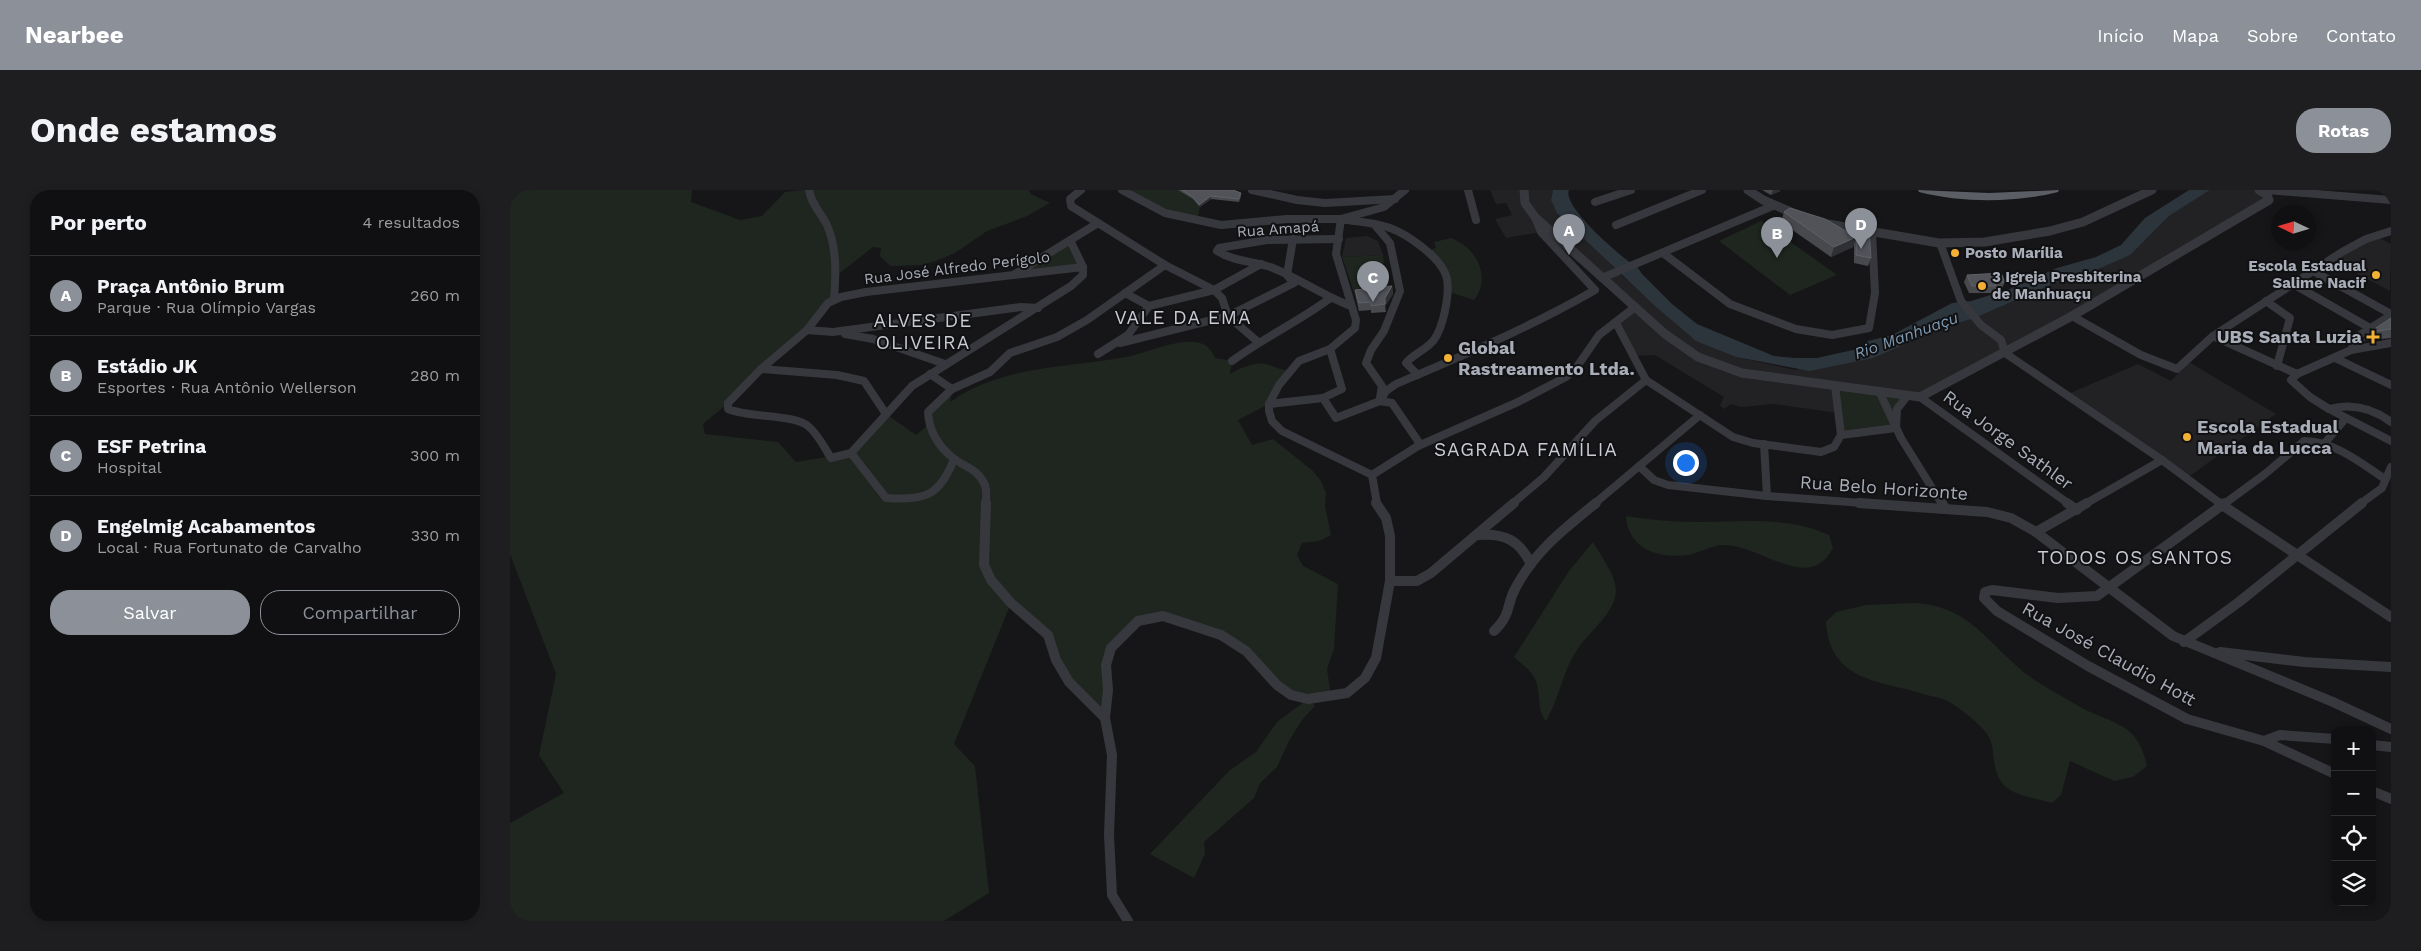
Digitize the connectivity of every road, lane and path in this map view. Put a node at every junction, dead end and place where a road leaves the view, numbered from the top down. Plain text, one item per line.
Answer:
1 (809, 190) edge
2 (1081, 190) edge
3 (1122, 190) edge
4 (1252, 190) edge
5 (1405, 190) edge
6 (1468, 190) edge
7 (1524, 190) edge
8 (1631, 190) edge
9 (1702, 190) edge
10 (1748, 190) edge
11 (1923, 190) edge
12 (2054, 190) edge
13 (2152, 190) edge
14 (2259, 190) edge
15 (2266, 190) edge
16 (2284, 192) junction
17 (1395, 198) junction
18 (2269, 200) junction
19 (2391, 200) edge
20 (1596, 202) dead end
21 (1775, 205) junction
22 (1535, 217) junction
23 (1341, 219) junction
24 (1476, 220) dead end
25 (1098, 223) junction
26 (1374, 224) junction
27 (1616, 225) dead end
28 (2391, 231) edge
29 (1872, 232) junction
30 (2379, 235) junction
31 (1293, 239) junction
32 (1339, 239) junction
33 (1070, 240) junction
34 (2391, 241) edge
35 (1940, 243) junction
36 (1664, 253) junction
37 (1165, 264) junction
38 (1261, 264) junction
39 (1083, 267) junction
40 (2313, 271) junction
41 (1287, 275) junction
42 (1012, 276) junction
43 (1602, 278) junction
44 (2293, 284) junction
45 (1214, 290) junction
46 (1125, 293) junction
47 (1348, 297) joint
48 (834, 299) junction
49 (1330, 300) junction
50 (2266, 301) junction
51 (1149, 306) junction
52 (1351, 306) junction
53 (1635, 307) junction
54 (1038, 308) junction
55 (2391, 315) edge
56 (1228, 316) junction
57 (2072, 316) junction
58 (1616, 322) junction
59 (2370, 328) junction
60 (807, 330) junction
61 (833, 332) junction
62 (2213, 336) junction
63 (1258, 342) junction
64 (1120, 343) junction
65 (2391, 343) edge
66 (1330, 349) junction
67 (2351, 350) junction
68 (2005, 353) junction
69 (1098, 354) dead end
70 (2335, 358) junction
71 (1232, 361) dead end
72 (945, 364) junction
73 (2277, 366) junction
74 (761, 368) junction
75 (930, 374) junction
76 (1418, 375) junction
77 (2294, 376) junction
78 (1646, 380) junction
79 (1835, 385) junction
80 (2391, 385) edge
81 (952, 389) junction
82 (1879, 391) junction
83 (1908, 395) junction
84 (1920, 397) junction
85 (1323, 398) junction
86 (1380, 401) junction
87 (1270, 404) junction
88 (2329, 409) junction
89 (886, 414) junction
90 (1700, 415) junction
91 (2346, 418) junction
92 (1272, 420) joint
93 (2390, 420) edge
94 (1896, 428) junction
95 (1841, 434) junction
96 (2391, 441) edge
97 (1420, 444) junction
98 (1764, 444) junction
99 (2324, 444) junction
100 (851, 453) junction
101 (954, 459) junction
102 (2162, 460) junction
103 (1639, 466) junction
104 (2391, 468) edge
105 (1372, 475) junction
106 (2385, 478) junction
107 (1768, 496) junction
108 (2222, 504) junction
109 (1945, 508) junction
110 (2077, 510) junction
111 (2036, 532) junction
112 (1478, 535) junction
113 (2298, 555) junction
114 (1531, 564) junction
115 (1390, 581) junction
116 (2108, 589) junction
117 (2389, 613) edge
118 (1494, 631) dead end
119 (2184, 642) junction
120 (2206, 651) junction
121 (2391, 667) edge
122 (1105, 718) junction
123 (2391, 729) edge
124 (2331, 739) edge
125 (2264, 741) junction
126 (2376, 745) edge
127 (2391, 748) edge
128 (2331, 772) edge
129 (2376, 793) edge
130 (2391, 799) edge
131 (1128, 921) edge

1 - 48 street
2 - 25 street
3 - 23 street
4 - 17 street
5 - 17 street
6 - 24 street
7 - 22 street
8 - 20 street
9 - 27 street
10 - 21 street
11 - 12 highway
13 - 35 street
14 - 18 street
15 - 16 street
16 - 18 street
16 - 19 street
17 - 23 street
18 - 57 street
21 - 29 street
21 - 36 street
22 - 43 street
22 - 76 street
23 - 26 street
23 - 32 street
25 - 33 street
25 - 37 street
26 - 76 street
26 - 86 street
28 - 30 street
29 - 35 street
29 - 36 street
30 - 34 street
30 - 40 street
31 - 32 street, Rua Amapá
31 - 38 street, Rua Amapá
31 - 41 street
32 - 47 street
33 - 39 street
33 - 42 street
35 - 68 street
36 - 43 street
37 - 45 street
37 - 46 street
38 - 41 street, Rua Amapá
38 - 45 street
39 - 42 street, Rua José Alfredo Perígolo
39 - 54 street
40 - 44 street
40 - 55 street
41 - 49 street, Rua Amapá
41 - 56 street
42 - 48 street, Rua José Alfredo Perígolo
43 - 53 street
44 - 50 street
44 - 59 street
45 - 51 street
45 - 56 street
46 - 51 street
46 - 81 street
47 - 52 street
48 - 60 street
49 - 52 street, Rua Amapá
49 - 63 street
50 - 62 street
50 - 73 street
51 - 64 street
52 - 66 street
53 - 58 street
53 - 79 street
54 - 61 street
54 - 72 street
55 - 59 street
56 - 63 street
56 - 64 street
57 - 62 street
57 - 68 street
58 - 78 street
58 - 97 street
59 - 67 street
60 - 61 street
60 - 74 street
61 - 72 street
62 - 73 street
63 - 71 street
64 - 69 street
65 - 67 street
66 - 85 street
66 - 87 street
67 - 70 street
68 - 84 street
68 - 102 street
70 - 77 street
70 - 80 street
72 - 75 street
73 - 77 street
74 - 89 street
74 - 100 street
75 - 81 street
75 - 89 street
76 - 86 street
77 - 88 street
78 - 90 street
78 - 112 street
79 - 82 street
79 - 95 street
81 - 101 street
82 - 83 street
82 - 94 street
83 - 84 street
83 - 94 street
84 - 110 street, Rua Jorge Sathler
85 - 86 street
85 - 87 street
86 - 97 street
87 - 92 street
88 - 91 street
88 - 93 street
89 - 100 street
90 - 98 street
90 - 103 street
91 - 96 street
91 - 99 street
92 - 105 street
94 - 95 street
94 - 109 street
95 - 98 street
97 - 105 street
98 - 107 street
99 - 106 street
99 - 108 street
100 - 101 street
101 - 122 street
102 - 108 street
102 - 110 street
103 - 107 street, Rua Belo Horizonte
103 - 114 street
104 - 106 street
105 - 115 street
106 - 113 street
107 - 109 street, Rua Belo Horizonte
108 - 113 street
108 - 116 street
109 - 111 street, Rua Belo Horizonte
110 - 111 street
111 - 116 street, Rua Belo Horizonte
112 - 114 street
112 - 115 street
113 - 117 street
113 - 119 street
114 - 118 street
115 - 122 street
116 - 119 street, Rua Belo Horizonte
116 - 125 street, Rua José Claudio Hott
119 - 120 street, Rua Belo Horizonte
120 - 121 street
120 - 123 street
122 - 131 street
124 - 125 street
125 - 128 street, Rua José Claudio Hott
126 - 127 street
129 - 130 street

